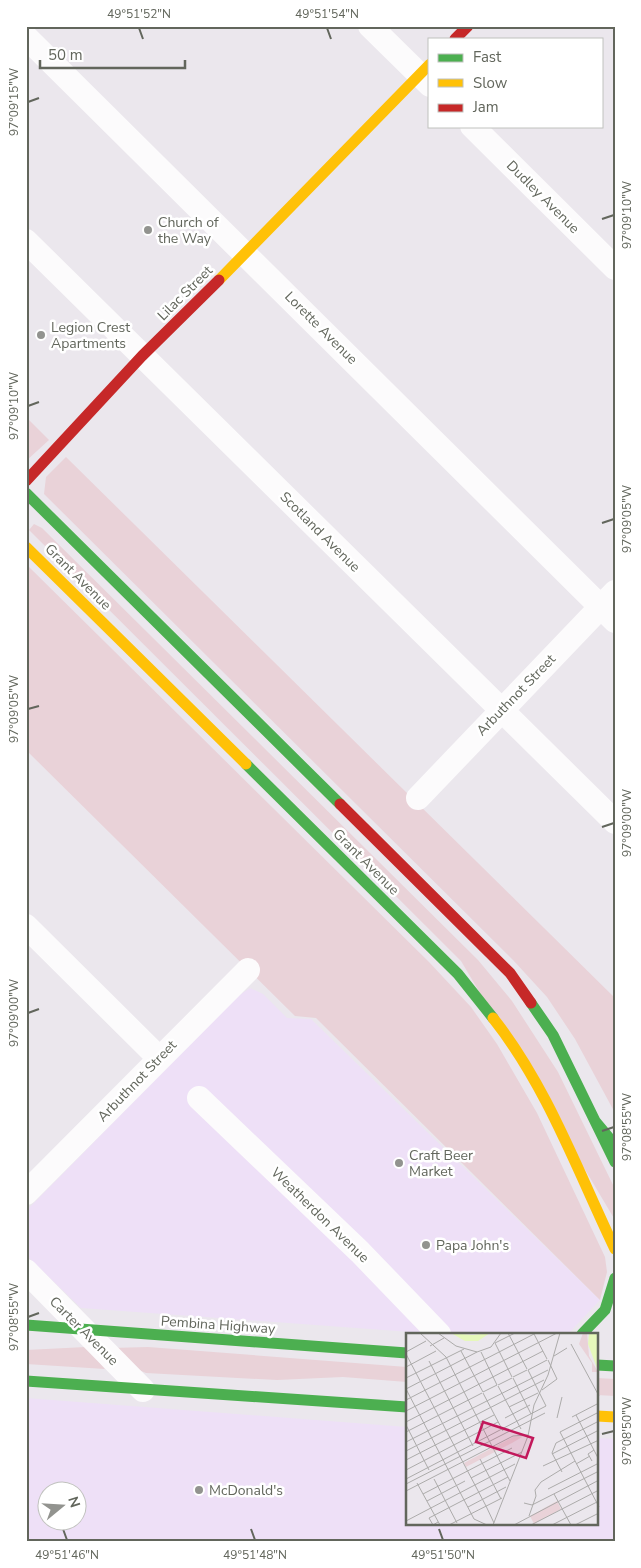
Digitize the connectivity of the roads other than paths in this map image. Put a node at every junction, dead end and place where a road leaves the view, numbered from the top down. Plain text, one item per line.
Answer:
1 (370, 26) edge
2 (468, 26) edge
3 (26, 36) edge
4 (456, 38) edge
5 (426, 74) edge
6 (474, 128) edge
7 (26, 241) edge
8 (246, 254) junction
9 (615, 268) edge
10 (142, 356) junction
11 (26, 481) edge
12 (26, 493) edge
13 (26, 547) edge
14 (610, 606) edge
15 (502, 711) junction
16 (418, 798) dead end
17 (615, 822) edge
18 (26, 926) edge
19 (248, 970) dead end
20 (159, 1058) junction
21 (199, 1098) dead end
22 (595, 1121) junction
23 (615, 1145) edge
24 (615, 1162) edge
25 (26, 1194) edge
26 (615, 1250) edge
27 (26, 1272) edge
28 (615, 1278) edge
29 (26, 1325) edge
30 (84, 1330) junction
31 (437, 1333) edge
32 (583, 1333) edge
33 (406, 1353) edge
34 (598, 1365) edge
35 (615, 1366) edge
36 (26, 1381) edge
37 (143, 1390) junction
38 (406, 1407) edge
39 (598, 1416) edge
40 (615, 1417) edge

1 - 5 street
2 - 4 main road
3 - 8 street, Lorette Avenue
5 - 8 main road, Lilac Street
6 - 9 street, Dudley Avenue
7 - 10 street, Scotland Avenue
8 - 10 main road, Lilac Street
8 - 14 street, Lorette Avenue
10 - 11 main road, Lilac Street
10 - 15 street, Scotland Avenue
12 - 22 main road, Grant Avenue
13 - 26 main road, Grant Avenue
14 - 15 street, Arbuthnot Street
15 - 16 street, Arbuthnot Street
15 - 17 street, Scotland Avenue
18 - 20 street
19 - 20 street, Arbuthnot Street
20 - 25 street, Arbuthnot Street
21 - 31 street, Weatherdon Avenue
22 - 23 main road
22 - 24 main road, Grant Avenue
27 - 30 street, Carter Avenue
28 - 32 main road
29 - 30 main road, Pembina Highway
30 - 33 main road, Pembina Highway
30 - 37 street, Carter Avenue
34 - 35 main road
36 - 37 main road
37 - 38 main road
39 - 40 main road

